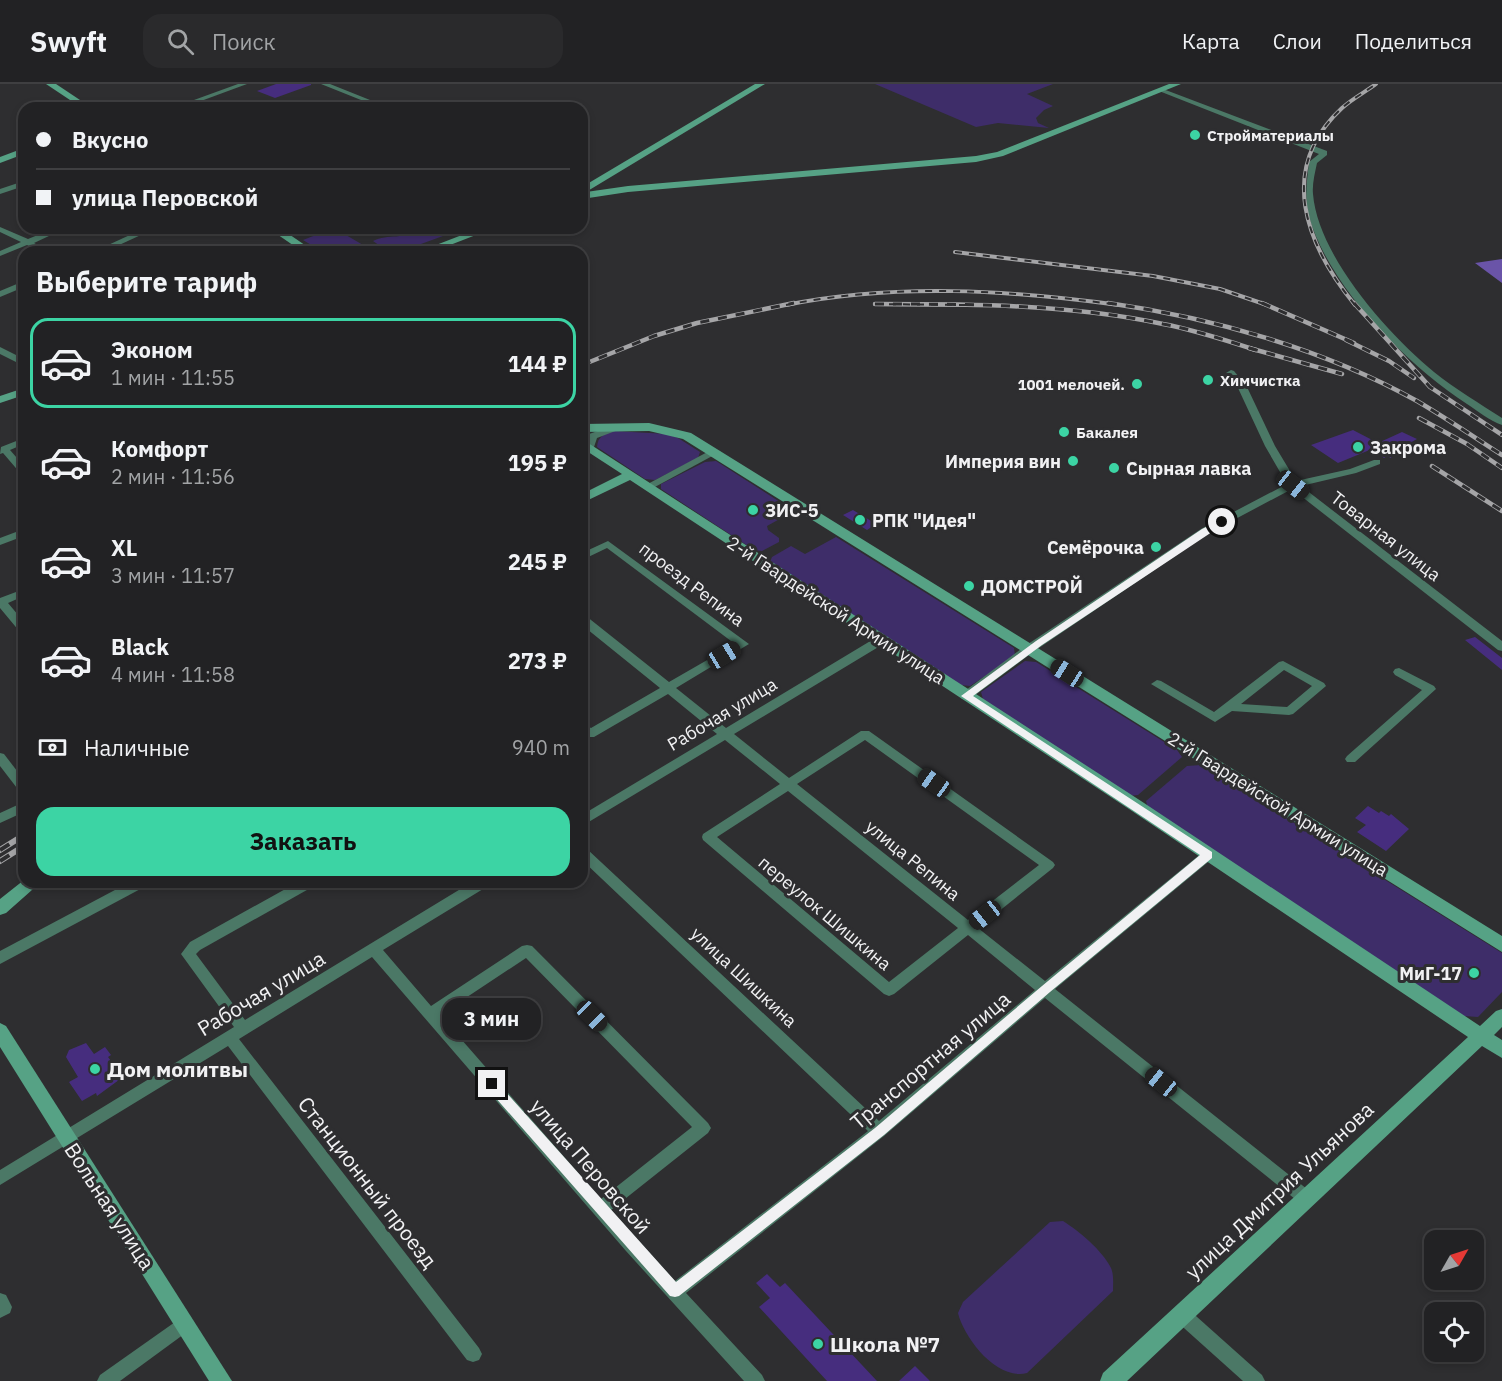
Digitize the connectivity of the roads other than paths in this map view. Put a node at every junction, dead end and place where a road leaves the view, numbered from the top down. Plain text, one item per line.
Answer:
1 (50, 84) edge
2 (243, 84) edge
3 (324, 84) edge
4 (760, 84) edge
5 (1177, 84) edge
6 (1161, 90) junction
7 (78, 102) edge
8 (192, 102) edge
9 (371, 102) edge
10 (18, 152) edge
11 (0, 160) edge
12 (588, 185) edge
13 (18, 186) edge
14 (588, 187) edge
15 (628, 189) junction
16 (0, 192) edge
17 (588, 195) edge
18 (0, 229) edge
19 (47, 234) edge
20 (138, 234) edge
21 (282, 234) edge
22 (472, 234) edge
23 (27, 242) junction
24 (35, 246) edge
25 (111, 246) edge
26 (301, 246) edge
27 (440, 246) edge
28 (0, 254) edge
29 (18, 286) edge
30 (0, 294) edge
31 (0, 350) edge
32 (18, 360) edge
33 (1231, 373) dead end
34 (18, 393) edge
35 (0, 400) edge
36 (1502, 422) edge
37 (588, 428) edge
38 (616, 428) junction
39 (18, 443) edge
40 (588, 443) edge
41 (588, 447) edge
42 (2, 450) edge
43 (713, 452) junction
44 (1377, 462) dead end
45 (18, 465) edge
46 (630, 475) junction
47 (1293, 485) junction
48 (648, 486) junction
49 (588, 496) edge
50 (18, 534) edge
51 (0, 542) edge
52 (588, 554) edge
53 (18, 594) edge
54 (0, 602) edge
55 (18, 622) edge
56 (588, 624) edge
57 (881, 640) junction
58 (1502, 647) edge
59 (1029, 650) junction
60 (1399, 672) dead end
61 (1157, 684) dead end
62 (669, 688) junction
63 (966, 696) junction
64 (1229, 707) junction
65 (588, 732) edge
66 (727, 734) junction
67 (0, 757) edge
68 (1352, 759) dead end
69 (18, 781) edge
70 (789, 784) junction
71 (18, 810) edge
72 (588, 817) edge
73 (0, 819) edge
74 (1208, 855) junction
75 (588, 858) edge
76 (25, 888) edge
77 (130, 888) edge
78 (298, 888) edge
79 (471, 888) edge
80 (0, 908) edge
81 (969, 928) junction
82 (1502, 945) edge
83 (373, 949) junction
84 (0, 958) edge
85 (1046, 989) junction
86 (430, 1014) junction
87 (1502, 1016) edge
88 (243, 1028) junction
89 (0, 1030) edge
90 (1481, 1036) junction
91 (229, 1037) junction
92 (1502, 1050) edge
93 (879, 1131) junction
94 (65, 1136) junction
95 (0, 1178) edge
96 (1306, 1198) junction
97 (600, 1209) junction
98 (675, 1291) junction
99 (0, 1302) edge
100 (0, 1310) edge
101 (1181, 1314) junction
102 (184, 1323) junction
103 (473, 1354) dead end
104 (106, 1381) edge
105 (221, 1381) edge
106 (756, 1381) edge
107 (1111, 1381) edge
108 (1256, 1381) edge

1 - 7 main road
2 - 8 street
3 - 9 street
4 - 12 main road
5 - 6 main road
6 - 15 main road
6 - 36 street
10 - 11 main road
13 - 16 street
14 - 15 main road
15 - 17 main road
18 - 23 street
19 - 23 street
20 - 25 street
21 - 26 main road
22 - 27 main road
23 - 24 street
23 - 28 street
29 - 30 street
31 - 32 street
33 - 47 street, Товарная улица
34 - 35 main road
37 - 38 main road, 2-й Гвардейской Армии улица
38 - 40 street
38 - 43 main road, 2-й Гвардейской Армии улица
39 - 42 street
41 - 46 main road, 2-й Гвардейской Армии улица
42 - 45 street
43 - 48 street
43 - 59 main road, 2-й Гвардейской Армии улица
44 - 47 street
46 - 48 main road, 2-й Гвардейской Армии улица
46 - 49 main road
47 - 58 street, Товарная улица
47 - 59 street
48 - 57 main road, 2-й Гвардейской Армии улица
50 - 51 street
52 - 62 street, проезд Репина
53 - 54 street
54 - 55 street
56 - 62 street, улица Репина
57 - 63 main road, 2-й Гвардейской Армии улица
57 - 66 street, Рабочая улица
59 - 63 street
59 - 82 main road, 2-й Гвардейской Армии улица
60 - 68 street
61 - 64 street
62 - 65 street, проезд Репина
62 - 66 street, улица Репина
63 - 74 main road, 2-й Гвардейской Армии улица
64 - 64 street
66 - 70 street, улица Репина
66 - 72 street, Рабочая улица
67 - 69 street
70 - 81 street, улица Репина
70 - 81 street, переулок Шишкина
70 - 81 street, переулок Шишкина
71 - 73 street
74 - 85 street, Транспортная улица
74 - 90 main road, 2-й Гвардейской Армии улица
75 - 93 street, улица Шишкина
76 - 80 main road
77 - 84 street
78 - 88 street
79 - 83 street, Рабочая улица
81 - 85 street, улица Репина
83 - 86 street, улица Перовской
83 - 88 street, Рабочая улица
85 - 93 street, Транспортная улица
85 - 96 street, улица Репина
86 - 97 street, улица Перовской
86 - 97 street
87 - 90 main road, улица Дмитрия Ульянова
88 - 91 street, Рабочая улица
89 - 94 main road, Вольная улица
90 - 92 main road, 2-й Гвардейской Армии улица
90 - 96 main road, улица Дмитрия Ульянова
91 - 94 street, Рабочая улица
91 - 103 street, Станционный проезд
93 - 98 street, Транспортная улица
94 - 95 street, Рабочая улица
94 - 102 main road, Вольная улица
96 - 101 main road, улица Дмитрия Ульянова
97 - 98 street, улица Перовской
98 - 106 street, улица Перовской
99 - 100 street
101 - 107 main road, улица Дмитрия Ульянова
101 - 108 street
102 - 104 street
102 - 105 main road, Вольная улица

